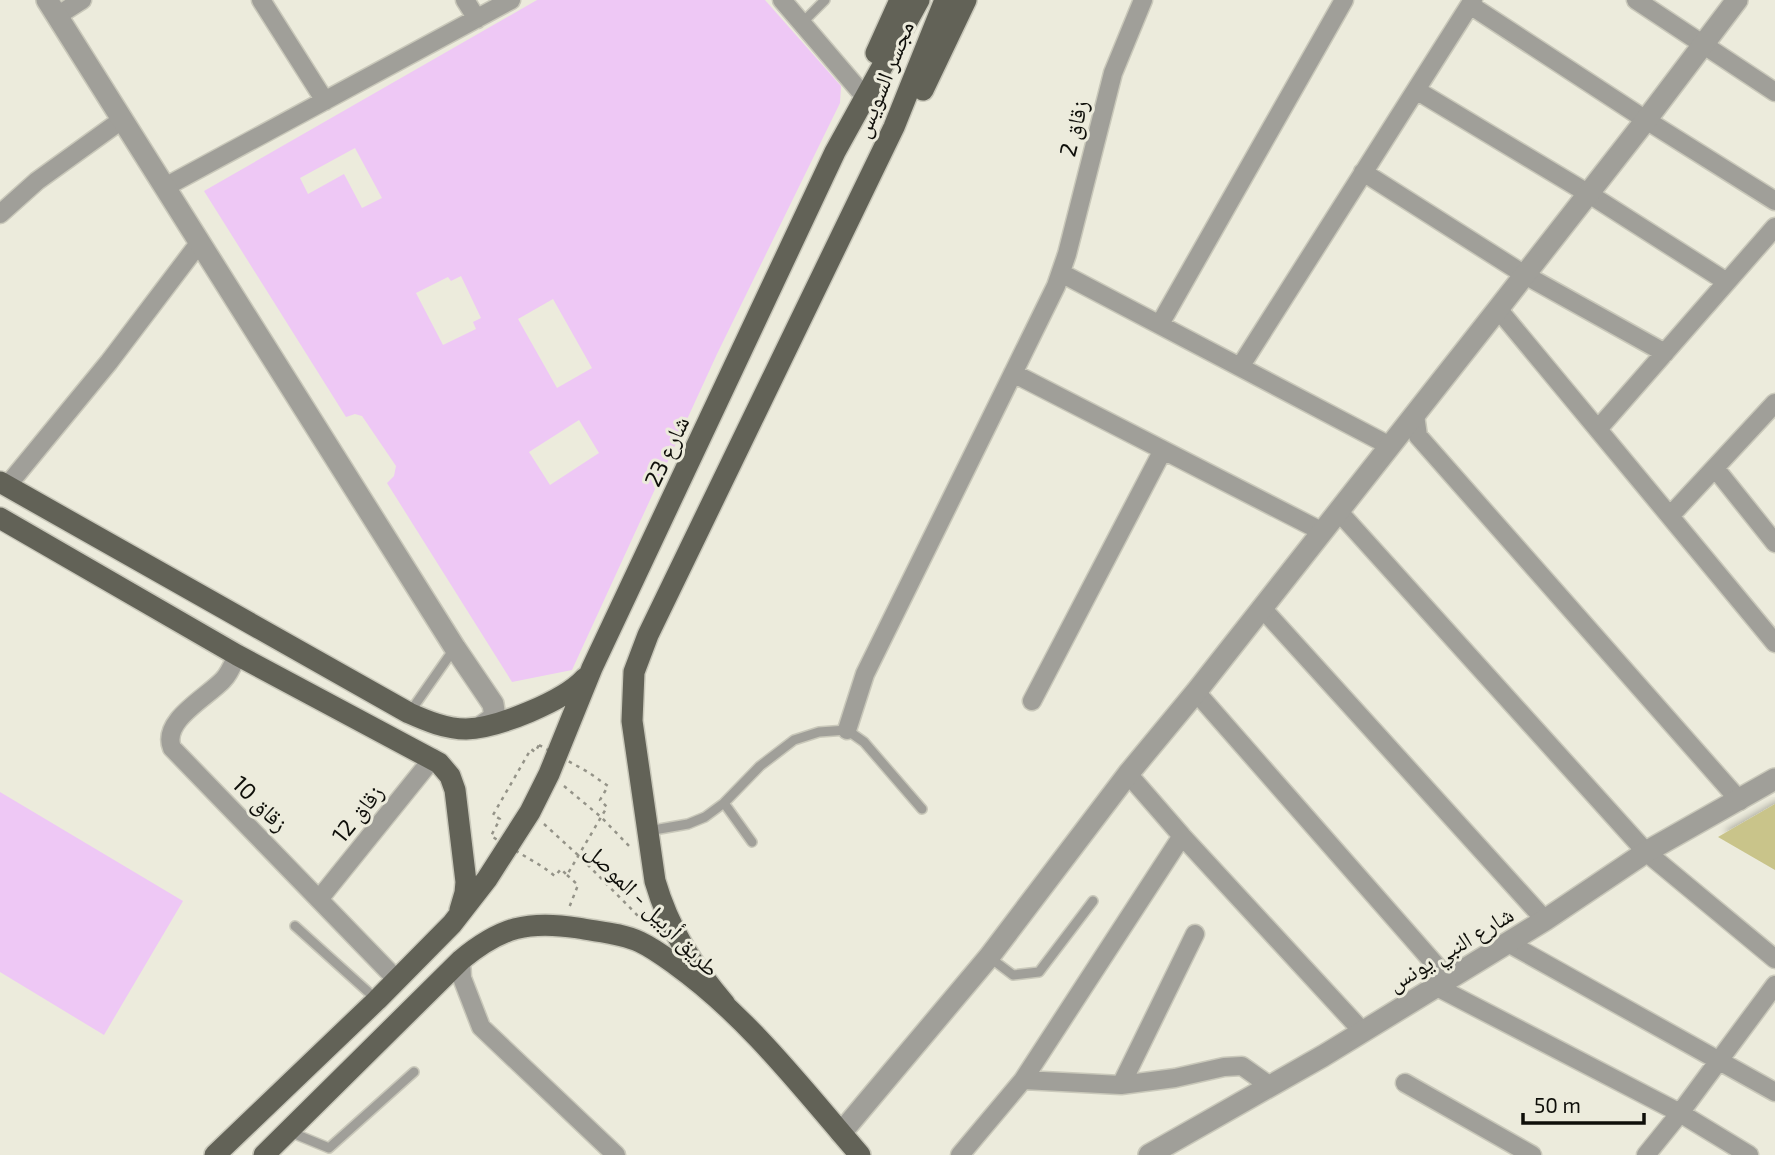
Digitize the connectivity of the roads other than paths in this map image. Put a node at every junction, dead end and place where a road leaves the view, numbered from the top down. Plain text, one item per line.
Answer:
1 (82, 0) edge
2 (261, 0) edge
3 (465, 0) edge
4 (511, 0) edge
5 (782, 0) edge
6 (825, 0) edge
7 (900, 0) edge
8 (919, 0) edge
9 (944, 0) edge
10 (966, 0) edge
11 (1143, 0) edge
12 (1344, 0) edge
13 (1636, 0) edge
14 (1737, 0) edge
15 (1471, 2) edge
16 (52, 8) edge
17 (477, 19) junction
18 (802, 23) junction
19 (1705, 44) junction
20 (859, 90) junction
21 (1416, 90) junction
22 (1775, 92) edge
23 (325, 101) junction
24 (123, 119) junction
25 (1646, 120) junction
26 (835, 152) junction
27 (1363, 172) junction
28 (869, 178) junction
29 (165, 187) junction
30 (1588, 194) junction
31 (1775, 201) edge
32 (0, 214) edge
33 (1775, 227) edge
34 (200, 242) junction
35 (1061, 272) junction
36 (1525, 275) junction
37 (1727, 282) junction
38 (1498, 309) junction
39 (1160, 324) junction
40 (1665, 353) junction
41 (1240, 367) junction
42 (1013, 373) junction
43 (1775, 402) edge
44 (1415, 415) junction
45 (1598, 429) junction
46 (1390, 446) junction
47 (1163, 450) junction
48 (1715, 468) junction
49 (4, 484) edge
50 (1339, 512) junction
51 (1670, 516) junction
52 (1, 522) edge
53 (1322, 532) junction
54 (1775, 543) edge
55 (1262, 608) junction
56 (1775, 643) edge
57 (455, 648) junction
58 (237, 655) junction
59 (592, 668) junction
60 (1196, 692) junction
61 (1032, 701) dead end
62 (409, 713) junction
63 (482, 726) junction
64 (847, 730) junction
65 (433, 758) junction
66 (1128, 774) junction
67 (1775, 779) edge
68 (1740, 800) junction
69 (724, 803) junction
70 (922, 809) dead end
71 (646, 832) junction
72 (1182, 836) junction
73 (752, 842) dead end
74 (1646, 852) junction
75 (320, 898) junction
76 (1093, 901) dead end
77 (1545, 920) junction
78 (452, 924) junction
79 (295, 926) dead end
80 (1195, 934) dead end
81 (1508, 943) junction
82 (989, 957) junction
83 (1775, 959) edge
84 (461, 960) junction
85 (397, 980) junction
86 (1442, 983) junction
87 (1775, 985) edge
88 (377, 1000) junction
89 (725, 1004) junction
90 (1363, 1032) junction
91 (1718, 1061) junction
92 (414, 1072) dead end
93 (1023, 1080) junction
94 (1405, 1083) dead end
95 (1121, 1085) junction
96 (1270, 1086) junction
97 (1775, 1092) edge
98 (1680, 1113) junction
99 (288, 1131) junction
100 (841, 1133) junction
101 (326, 1152) edge
102 (215, 1155) edge
103 (264, 1155) edge
104 (615, 1155) edge
105 (860, 1155) edge
106 (960, 1155) edge
107 (1149, 1155) edge
108 (1532, 1155) edge
109 (1646, 1155) edge
110 (1749, 1155) edge

1 - 16 street
2 - 23 street
3 - 17 street
4 - 17 street
5 - 18 street
6 - 18 lane
7 - 20 main road
8 - 26 main road, مجسر السويس
9 - 28 main road, مجسر السويس
10 - 28 main road
11 - 35 street, زقاق 2
12 - 39 street
13 - 19 street
14 - 19 street
15 - 21 street
15 - 25 street
16 - 24 street
17 - 23 street
18 - 20 street
19 - 22 street
19 - 25 street
20 - 26 main road
21 - 27 street
21 - 30 street
23 - 29 street
24 - 29 street
24 - 32 street
25 - 30 street
25 - 31 street
26 - 59 main road, شارع 23
27 - 36 street
27 - 41 street
28 - 71 main road
29 - 34 street
30 - 36 street
30 - 37 street
33 - 37 street
34 - 49 street
34 - 57 street
35 - 39 street
35 - 42 street, زقاق 2
36 - 38 street
36 - 40 street
37 - 40 street
38 - 44 street
38 - 45 street
39 - 41 street
40 - 45 street
41 - 46 street
42 - 47 street
42 - 64 street, زقاق 2
43 - 48 street
44 - 46 street
44 - 68 street
45 - 51 street
46 - 50 street
47 - 53 street
47 - 61 street
48 - 51 street
48 - 54 street
49 - 62 main road
50 - 53 street
50 - 74 street
51 - 56 street
52 - 58 main road
53 - 55 street
55 - 60 street
55 - 77 street
57 - 62 lane
57 - 63 street
58 - 65 main road
58 - 75 street, زقاق 10
59 - 63 main road
59 - 78 main road, شارع 23
60 - 66 street
60 - 86 street
62 - 63 main road
64 - 69 lane
64 - 70 lane
65 - 75 street, زقاق 12
65 - 78 main road
66 - 72 street
66 - 82 street
67 - 68 street, شارع النبي يونس
68 - 74 street, شارع النبي يونس
69 - 71 lane
69 - 73 lane
71 - 89 main road
72 - 90 street
72 - 93 street
74 - 77 street, شارع النبي يونس
74 - 83 street
75 - 85 street, زقاق 10
76 - 82 lane
77 - 81 street, شارع النبي يونس
78 - 85 main road
79 - 88 lane
80 - 95 street
81 - 86 street, شارع النبي يونس
81 - 91 street
82 - 100 street
84 - 89 main road
84 - 99 main road
84 - 104 street
85 - 88 main road
86 - 90 street, شارع النبي يونس
86 - 98 street
87 - 91 street
88 - 102 main road
89 - 100 main road
90 - 96 street, شارع النبي يونس
91 - 97 street
91 - 98 street
92 - 101 lane
93 - 95 street
93 - 106 street
94 - 108 street
95 - 96 street
96 - 107 street, شارع النبي يونس
98 - 109 street
98 - 110 street
99 - 101 lane
99 - 103 main road
100 - 105 main road

